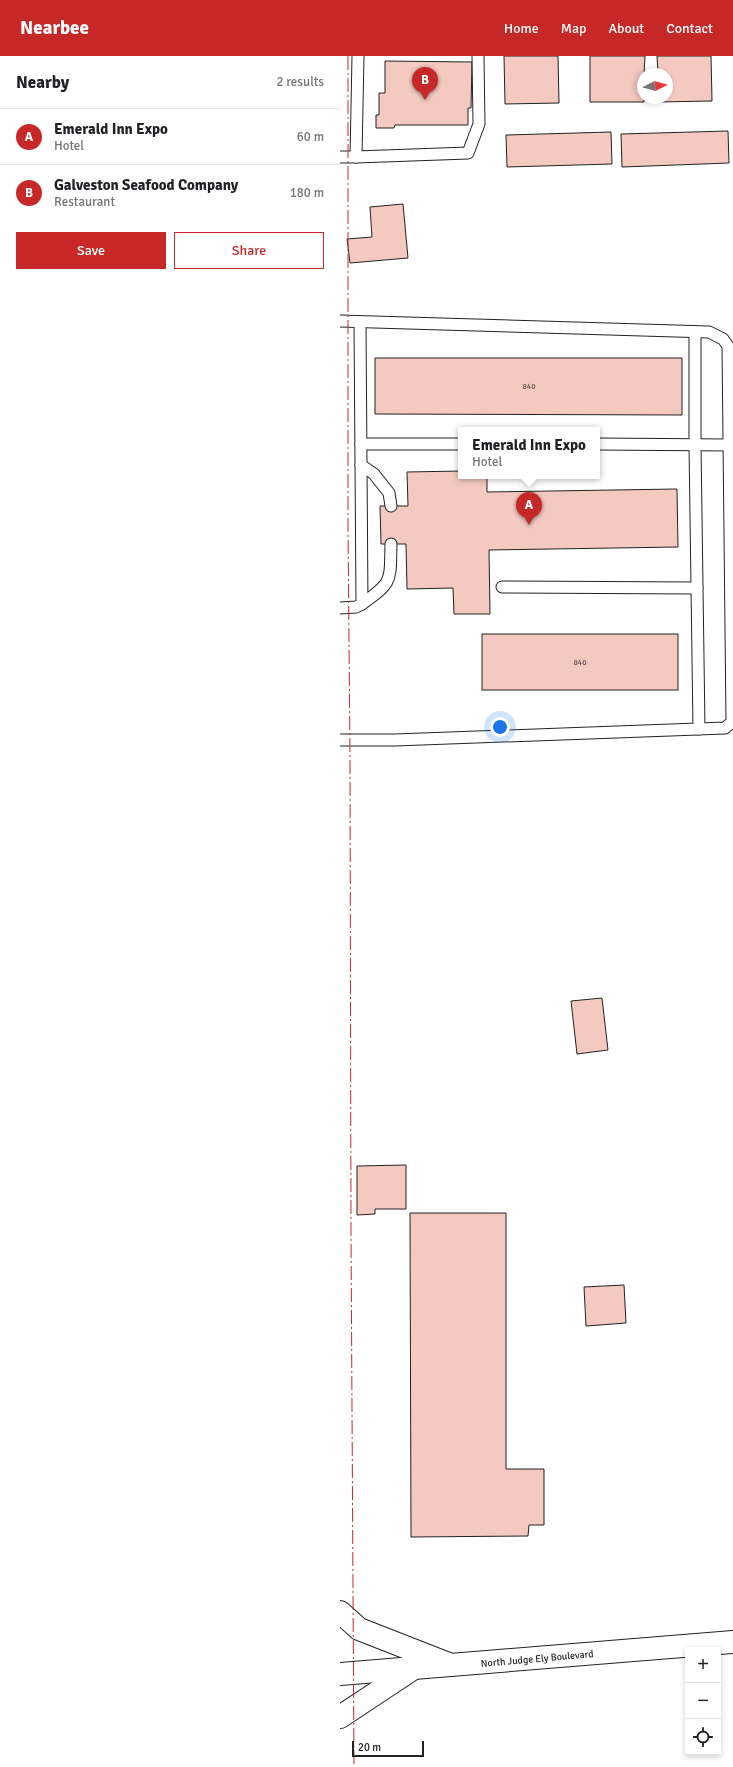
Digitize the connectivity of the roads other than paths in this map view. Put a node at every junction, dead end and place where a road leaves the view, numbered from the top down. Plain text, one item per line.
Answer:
1 (358, 56) edge
2 (478, 56) edge
3 (340, 157) edge
4 (356, 157) junction
5 (340, 321) edge
6 (360, 322) junction
7 (695, 332) junction
8 (361, 444) junction
9 (458, 444) edge
10 (600, 444) edge
11 (694, 445) junction
12 (729, 445) junction
13 (361, 465) junction
14 (391, 506) dead end
15 (391, 544) dead end
16 (502, 587) dead end
17 (697, 588) junction
18 (362, 604) junction
19 (340, 608) edge
20 (699, 729) junction
21 (340, 740) edge
22 (340, 1612) edge
23 (733, 1642) edge
24 (451, 1665) junction
25 (414, 1668) junction
26 (340, 1674) edge
27 (340, 1716) edge

1 - 4 lane
2 - 4 lane
3 - 4 lane
5 - 6 lane
6 - 7 lane
6 - 8 lane
7 - 11 lane
7 - 12 lane
8 - 9 lane
8 - 13 lane
10 - 11 lane
11 - 12 lane
11 - 17 lane
12 - 20 lane
13 - 14 lane
13 - 18 lane
15 - 18 lane
16 - 17 lane
17 - 20 lane
18 - 19 lane
20 - 21 lane
22 - 24 main road
23 - 24 main road, North Judge Ely Boulevard
24 - 25 main road, North Judge Ely Boulevard
25 - 26 main road, North Judge Ely Boulevard
25 - 27 main road

